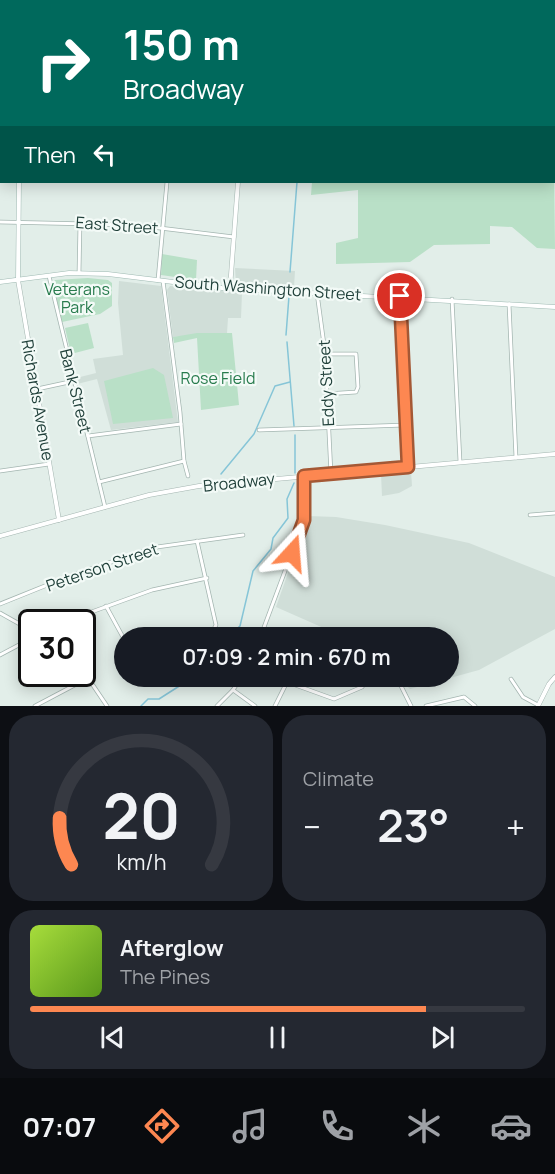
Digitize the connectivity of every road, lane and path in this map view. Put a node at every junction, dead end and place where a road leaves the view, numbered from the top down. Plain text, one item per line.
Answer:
1 (19, 183) edge
2 (167, 183) edge
3 (238, 183) edge
4 (17, 221) junction
5 (0, 222) edge
6 (80, 222) junction
7 (162, 228) junction
8 (234, 237) junction
9 (79, 273) junction
10 (49, 276) junction
11 (18, 280) junction
12 (158, 280) junction
13 (163, 281) junction
14 (0, 282) edge
15 (230, 288) junction
16 (317, 292) junction
17 (400, 296) junction
18 (452, 300) junction
19 (510, 304) junction
20 (555, 307) edge
21 (325, 354) junction
22 (74, 381) junction
23 (36, 389) junction
24 (327, 394) junction
25 (181, 424) junction
26 (406, 425) junction
27 (328, 427) junction
28 (259, 430) dead end
29 (87, 436) junction
30 (555, 454) edge
31 (516, 458) junction
32 (183, 461) junction
33 (460, 462) junction
34 (49, 464) junction
35 (408, 467) junction
36 (0, 471) edge
37 (331, 474) junction
38 (188, 476) dead end
39 (304, 476) junction
40 (99, 482) junction
41 (105, 507) junction
42 (555, 513) edge
43 (530, 515) dead end
44 (59, 520) junction
45 (243, 535) dead end
46 (0, 536) edge
47 (197, 541) junction
48 (207, 578) junction
49 (0, 604) edge
50 (106, 606) junction
51 (96, 610) edge
52 (0, 613) edge
53 (18, 623) edge
54 (117, 627) edge
55 (215, 627) edge
56 (264, 627) edge
57 (18, 645) edge
58 (0, 655) edge
59 (555, 677) edge
60 (511, 679) dead end
61 (71, 687) edge
62 (94, 687) edge
63 (235, 687) edge
64 (284, 687) edge
65 (301, 687) edge
66 (362, 687) edge
67 (402, 687) edge
68 (233, 690) junction
69 (35, 706) edge
70 (107, 706) edge
71 (217, 706) edge
72 (255, 706) edge
73 (275, 706) edge
74 (411, 706) edge
75 (426, 706) edge
76 (475, 706) edge
77 (538, 706) edge

1 - 4 street, Richards Avenue
2 - 7 street
3 - 8 street
4 - 5 street, East Street
4 - 6 street, East Street
4 - 11 street, Richards Avenue
6 - 7 street, East Street
6 - 9 street
7 - 8 street, East Street
7 - 12 street
8 - 15 street
9 - 10 street, South Washington Street
9 - 12 street, South Washington Street
10 - 11 street, South Washington Street
10 - 22 street, Bank Street
11 - 14 street, South Washington Street
11 - 23 street, Richards Avenue
12 - 13 street, South Washington Street
13 - 15 street, South Washington Street
13 - 25 street
15 - 16 street, South Washington Street
16 - 17 street, South Washington Street
16 - 21 street, Eddy Street
17 - 18 street, South Washington Street
17 - 26 street
18 - 19 street, South Washington Street
18 - 33 street
19 - 20 street, South Washington Street
19 - 31 street
21 - 24 street, Eddy Street
21 - 24 street
22 - 23 street
22 - 29 street, Bank Street
23 - 34 street, Richards Avenue
24 - 27 street, Eddy Street
25 - 29 street
25 - 32 street
26 - 27 street
26 - 35 street
27 - 28 street
27 - 37 street, Eddy Street
29 - 40 street, Bank Street
30 - 31 street, Broadway
31 - 33 street, Broadway
32 - 38 street
32 - 40 street
33 - 35 street, Broadway
34 - 36 street
34 - 44 street, Richards Avenue
35 - 37 street, Broadway
37 - 39 street, Broadway
39 - 41 street, Broadway
39 - 56 street
40 - 41 street, Bank Street
41 - 44 street, Broadway
42 - 43 street
44 - 46 street, Broadway
45 - 47 street, Peterson Street
47 - 48 street
47 - 49 street, Peterson Street
48 - 50 street
48 - 55 street
50 - 51 street
50 - 54 street
52 - 53 street
57 - 58 street
59 - 77 street
60 - 77 street
61 - 69 street
62 - 70 street
63 - 68 street
64 - 73 street
65 - 66 street
67 - 74 street
68 - 71 street
68 - 72 street
75 - 76 street

